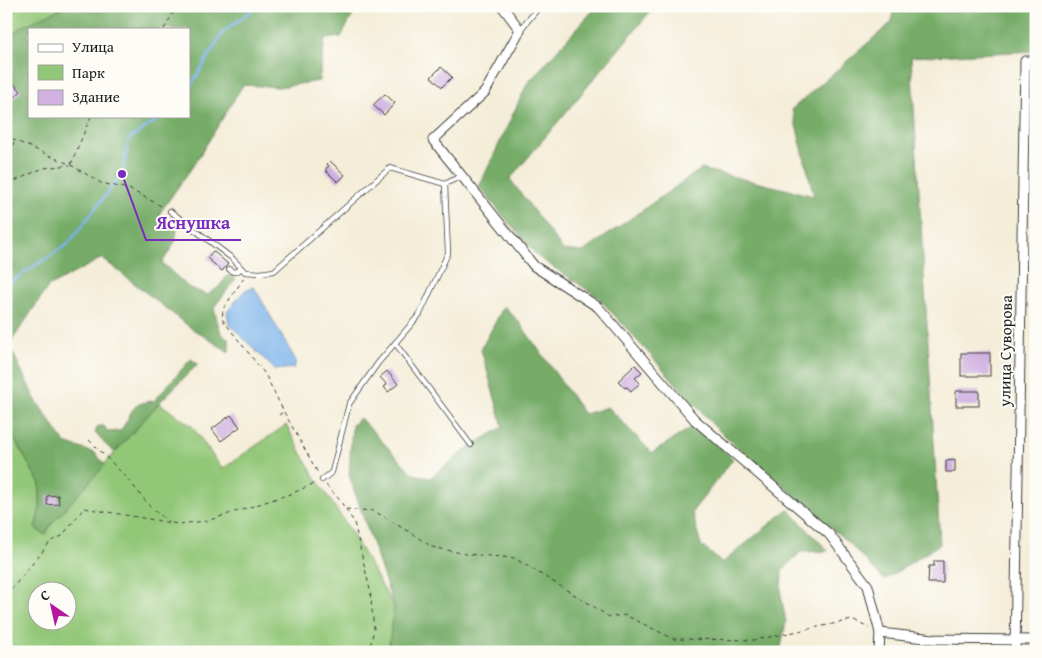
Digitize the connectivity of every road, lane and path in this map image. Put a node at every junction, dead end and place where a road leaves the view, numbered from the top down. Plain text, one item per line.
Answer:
1 (13, 6) edge
2 (177, 6) edge
3 (502, 6) edge
4 (540, 6) edge
5 (6, 13) edge
6 (165, 28) edge
7 (520, 30) junction
8 (1036, 62) edge
9 (90, 118) edge
10 (6, 134) edge
11 (14, 140) junction
12 (71, 165) junction
13 (461, 176) junction
14 (7, 184) edge
15 (445, 184) junction
16 (170, 211) joint
17 (229, 269) dead end
18 (243, 270) junction
19 (395, 342) junction
20 (284, 412) junction
21 (279, 415) dead end
22 (89, 440) dead end
23 (471, 445) dead end
24 (322, 480) junction
25 (346, 509) junction
26 (170, 523) junction
27 (6, 596) edge
28 (880, 634) junction
29 (1015, 640) junction
30 (1036, 640) edge
31 (369, 652) edge
32 (879, 652) edge
33 (1015, 652) edge

1 - 5 lane
2 - 6 path
3 - 7 street
4 - 7 lane
7 - 13 street
8 - 29 street, улица Суворова
9 - 12 path
10 - 11 path
11 - 12 path
11 - 14 path
12 - 14 path
12 - 16 path
13 - 15 lane
13 - 28 street
15 - 18 lane
15 - 19 lane
16 - 18 lane
17 - 18 lane
18 - 20 path
19 - 23 lane
19 - 24 lane
20 - 21 path
20 - 24 path
22 - 26 path
24 - 25 path
24 - 26 path
25 - 28 path
25 - 31 path
26 - 27 path
28 - 29 street
28 - 32 street
29 - 30 street
29 - 33 street, улица Суворова

